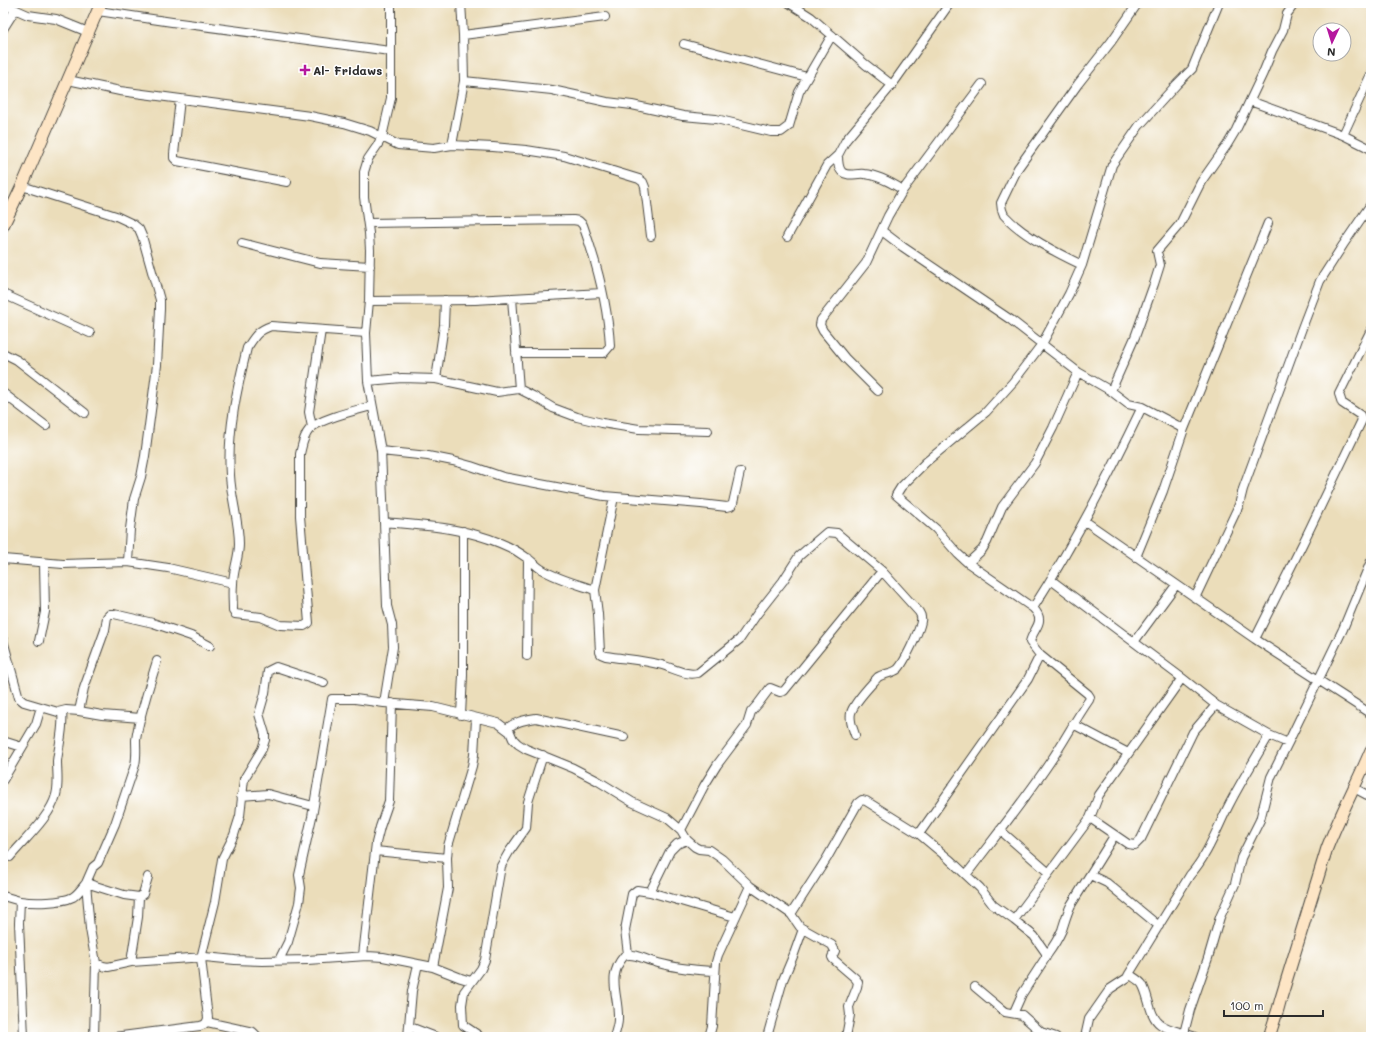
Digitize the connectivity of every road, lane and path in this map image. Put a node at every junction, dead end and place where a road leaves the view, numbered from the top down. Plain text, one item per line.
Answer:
1 (391, 3) edge
2 (461, 3) edge
3 (789, 3) edge
4 (950, 3) edge
5 (1138, 3) edge
6 (1219, 3) edge
7 (1295, 3) edge
8 (3, 4) edge
9 (99, 7) edge
10 (15, 10) junction
11 (605, 17) dead end
12 (3, 29) edge
13 (88, 32) junction
14 (463, 35) junction
15 (832, 35) junction
16 (684, 44) dead end
17 (390, 51) junction
18 (1371, 74) edge
19 (808, 77) junction
20 (68, 80) junction
21 (464, 81) junction
22 (982, 84) dead end
23 (892, 86) junction
24 (180, 99) junction
25 (1250, 101) junction
26 (1343, 135) junction
27 (382, 137) junction
28 (452, 145) junction
29 (1371, 149) edge
30 (838, 155) junction
31 (287, 182) dead end
32 (22, 186) junction
33 (903, 190) junction
34 (1371, 204) edge
35 (4, 219) edge
36 (368, 223) junction
37 (1268, 223) dead end
38 (882, 231) junction
39 (651, 236) dead end
40 (787, 237) dead end
41 (242, 243) dead end
42 (1082, 265) junction
43 (370, 266) junction
44 (602, 293) junction
45 (3, 294) edge
46 (512, 298) junction
47 (445, 300) junction
48 (370, 301) junction
49 (321, 330) junction
50 (1371, 330) edge
51 (90, 333) dead end
52 (366, 333) junction
53 (1042, 344) junction
54 (3, 353) edge
55 (516, 353) junction
56 (1078, 372) junction
57 (436, 379) junction
58 (368, 381) junction
59 (518, 389) junction
60 (878, 391) dead end
61 (1111, 391) junction
62 (3, 392) edge
63 (372, 406) junction
64 (1142, 407) junction
65 (84, 413) dead end
66 (46, 426) dead end
67 (312, 427) junction
68 (1184, 429) junction
69 (708, 431) dead end
70 (381, 451) junction
71 (740, 472) dead end
72 (614, 497) junction
73 (1085, 521) junction
74 (384, 522) junction
75 (463, 531) junction
76 (1136, 557) junction
77 (528, 558) junction
78 (3, 560) edge
79 (1371, 561) edge
80 (128, 562) junction
81 (44, 563) junction
82 (968, 563) junction
83 (882, 571) junction
84 (1051, 580) junction
85 (233, 583) junction
86 (1176, 585) junction
87 (595, 590) junction
88 (1195, 598) junction
89 (1033, 608) junction
90 (1255, 639) junction
91 (3, 640) edge
92 (39, 641) dead end
93 (1134, 642) junction
94 (210, 646) dead end
95 (527, 656) dead end
96 (1040, 656) junction
97 (157, 661) dead end
98 (1182, 678) junction
99 (1319, 680) junction
100 (324, 683) dead end
101 (388, 703) junction
102 (1216, 705) junction
103 (41, 707) junction
104 (79, 711) junction
105 (62, 712) junction
106 (1371, 714) edge
107 (461, 715) junction
108 (141, 718) junction
109 (476, 719) junction
110 (1073, 724) junction
111 (506, 729) junction
112 (855, 735) dead end
113 (1269, 735) junction
114 (624, 737) dead end
115 (3, 741) edge
116 (1288, 743) junction
117 (22, 747) junction
118 (1371, 750) edge
119 (1128, 754) junction
120 (543, 755) junction
121 (3, 780) edge
122 (1354, 788) junction
123 (241, 796) junction
124 (1371, 796) edge
125 (313, 806) junction
126 (1090, 818) junction
127 (681, 830) junction
128 (1000, 830) junction
129 (919, 834) junction
130 (1114, 836) junction
131 (687, 840) junction
132 (375, 851) junction
133 (10, 857) dead end
134 (447, 858) junction
135 (1049, 873) junction
136 (966, 875) junction
137 (1090, 875) junction
138 (148, 877) dead end
139 (86, 884) junction
140 (750, 886) junction
141 (650, 892) junction
142 (3, 896) edge
143 (139, 897) junction
144 (20, 901) junction
145 (791, 914) junction
146 (735, 917) junction
147 (1014, 920) junction
148 (1160, 926) junction
149 (803, 929) junction
150 (628, 954) junction
151 (363, 955) junction
152 (1046, 955) junction
153 (201, 958) junction
154 (279, 960) junction
155 (131, 962) junction
156 (96, 963) junction
157 (418, 964) junction
158 (434, 967) junction
159 (715, 971) junction
160 (1129, 974) junction
161 (471, 981) junction
162 (975, 987) dead end
163 (1014, 1012) junction
164 (207, 1022) junction
165 (410, 1027) junction
166 (1038, 1034) edge
167 (1184, 1035) edge
168 (24, 1037) edge
169 (94, 1037) edge
170 (114, 1037) edge
171 (258, 1037) edge
172 (408, 1037) edge
173 (436, 1037) edge
174 (479, 1037) edge
175 (614, 1037) edge
176 (709, 1037) edge
177 (767, 1037) edge
178 (846, 1037) edge
179 (1056, 1037) edge
180 (1085, 1037) edge
181 (1195, 1037) edge
182 (1269, 1037) edge

1 - 17 street
2 - 14 street
3 - 15 street
4 - 23 street
5 - 42 street
6 - 42 street
7 - 25 street
8 - 10 street
9 - 13 street
9 - 17 street
10 - 12 street
10 - 13 street
11 - 14 street
13 - 20 street
14 - 21 street
15 - 19 street
15 - 23 street
16 - 19 street
17 - 27 street
18 - 26 street
19 - 21 street
20 - 24 street
20 - 32 street
21 - 28 street
22 - 33 street
23 - 30 street
24 - 27 street
24 - 31 street
25 - 26 street
25 - 61 street
26 - 29 street
27 - 28 street
27 - 36 street
28 - 39 street
30 - 33 street
30 - 40 street
32 - 35 street
32 - 80 street
33 - 38 street
34 - 88 street
36 - 43 street
36 - 44 street
37 - 68 street
38 - 53 street
38 - 60 street
41 - 43 street
42 - 53 street
43 - 48 street
44 - 46 street
44 - 55 street
45 - 51 street
46 - 47 street
46 - 55 street
47 - 48 street
47 - 57 street
48 - 52 street
49 - 52 street
49 - 67 street
49 - 85 street
50 - 90 street
52 - 58 street
53 - 56 street
53 - 82 street
54 - 65 street
55 - 59 street
56 - 61 street
56 - 82 street
57 - 58 street
57 - 59 street
58 - 63 street
59 - 69 street
61 - 64 street
62 - 66 street
63 - 67 street
63 - 70 street
64 - 68 street
64 - 73 street
67 - 85 street
68 - 76 street
70 - 72 street
70 - 74 street
71 - 72 street
72 - 87 street
73 - 76 street
73 - 84 street
74 - 75 street
74 - 101 street
75 - 77 street
75 - 107 street
76 - 86 street
77 - 87 street
77 - 95 street
78 - 81 street
79 - 99 street
80 - 81 street
80 - 85 street
81 - 92 street
82 - 89 street
83 - 87 street
83 - 112 street
83 - 127 street
84 - 89 street
84 - 93 street
86 - 88 street
86 - 93 street
88 - 90 street
89 - 96 street
90 - 99 street
91 - 103 street
93 - 98 street
94 - 104 street
96 - 110 street
96 - 129 street
97 - 108 street
98 - 102 street
98 - 119 street
99 - 106 street
99 - 116 street
100 - 123 street
101 - 107 street
101 - 125 street
101 - 132 street
102 - 113 street
102 - 130 street
103 - 105 street
103 - 117 street
104 - 105 street
104 - 108 street
105 - 133 street
107 - 109 street
108 - 139 street
109 - 111 street
109 - 134 street
110 - 119 street
110 - 128 street
111 - 114 street
111 - 120 street
113 - 116 street
113 - 148 street
115 - 117 street
116 - 167 street
117 - 121 street
118 - 122 street
119 - 126 street
120 - 127 street
120 - 161 street
122 - 124 street
122 - 182 street
123 - 125 street
123 - 153 street
125 - 154 street
126 - 130 street
126 - 135 street
127 - 131 street
128 - 135 street
128 - 136 street
129 - 136 street
129 - 145 street
130 - 137 street
131 - 140 street
131 - 141 street
132 - 134 street
132 - 151 street
134 - 158 street
135 - 147 street
136 - 147 street
137 - 148 street
137 - 152 street
138 - 143 street
139 - 143 street
139 - 144 street
139 - 156 street
140 - 145 street
140 - 146 street
141 - 146 street
141 - 150 street
142 - 144 street
143 - 155 street
144 - 168 street
145 - 149 street
146 - 159 street
147 - 152 street
148 - 160 street
149 - 177 street
149 - 178 street
150 - 159 street
150 - 175 street
151 - 154 street
151 - 157 street
152 - 163 street
153 - 154 street
153 - 155 street
153 - 164 street
155 - 156 street
156 - 169 street
157 - 158 street
157 - 165 street
158 - 161 street
159 - 176 street
160 - 167 street
160 - 180 street
161 - 174 street
162 - 163 street
163 - 166 street
164 - 170 street
164 - 171 street
165 - 172 street
165 - 173 street
166 - 179 street
167 - 181 street

